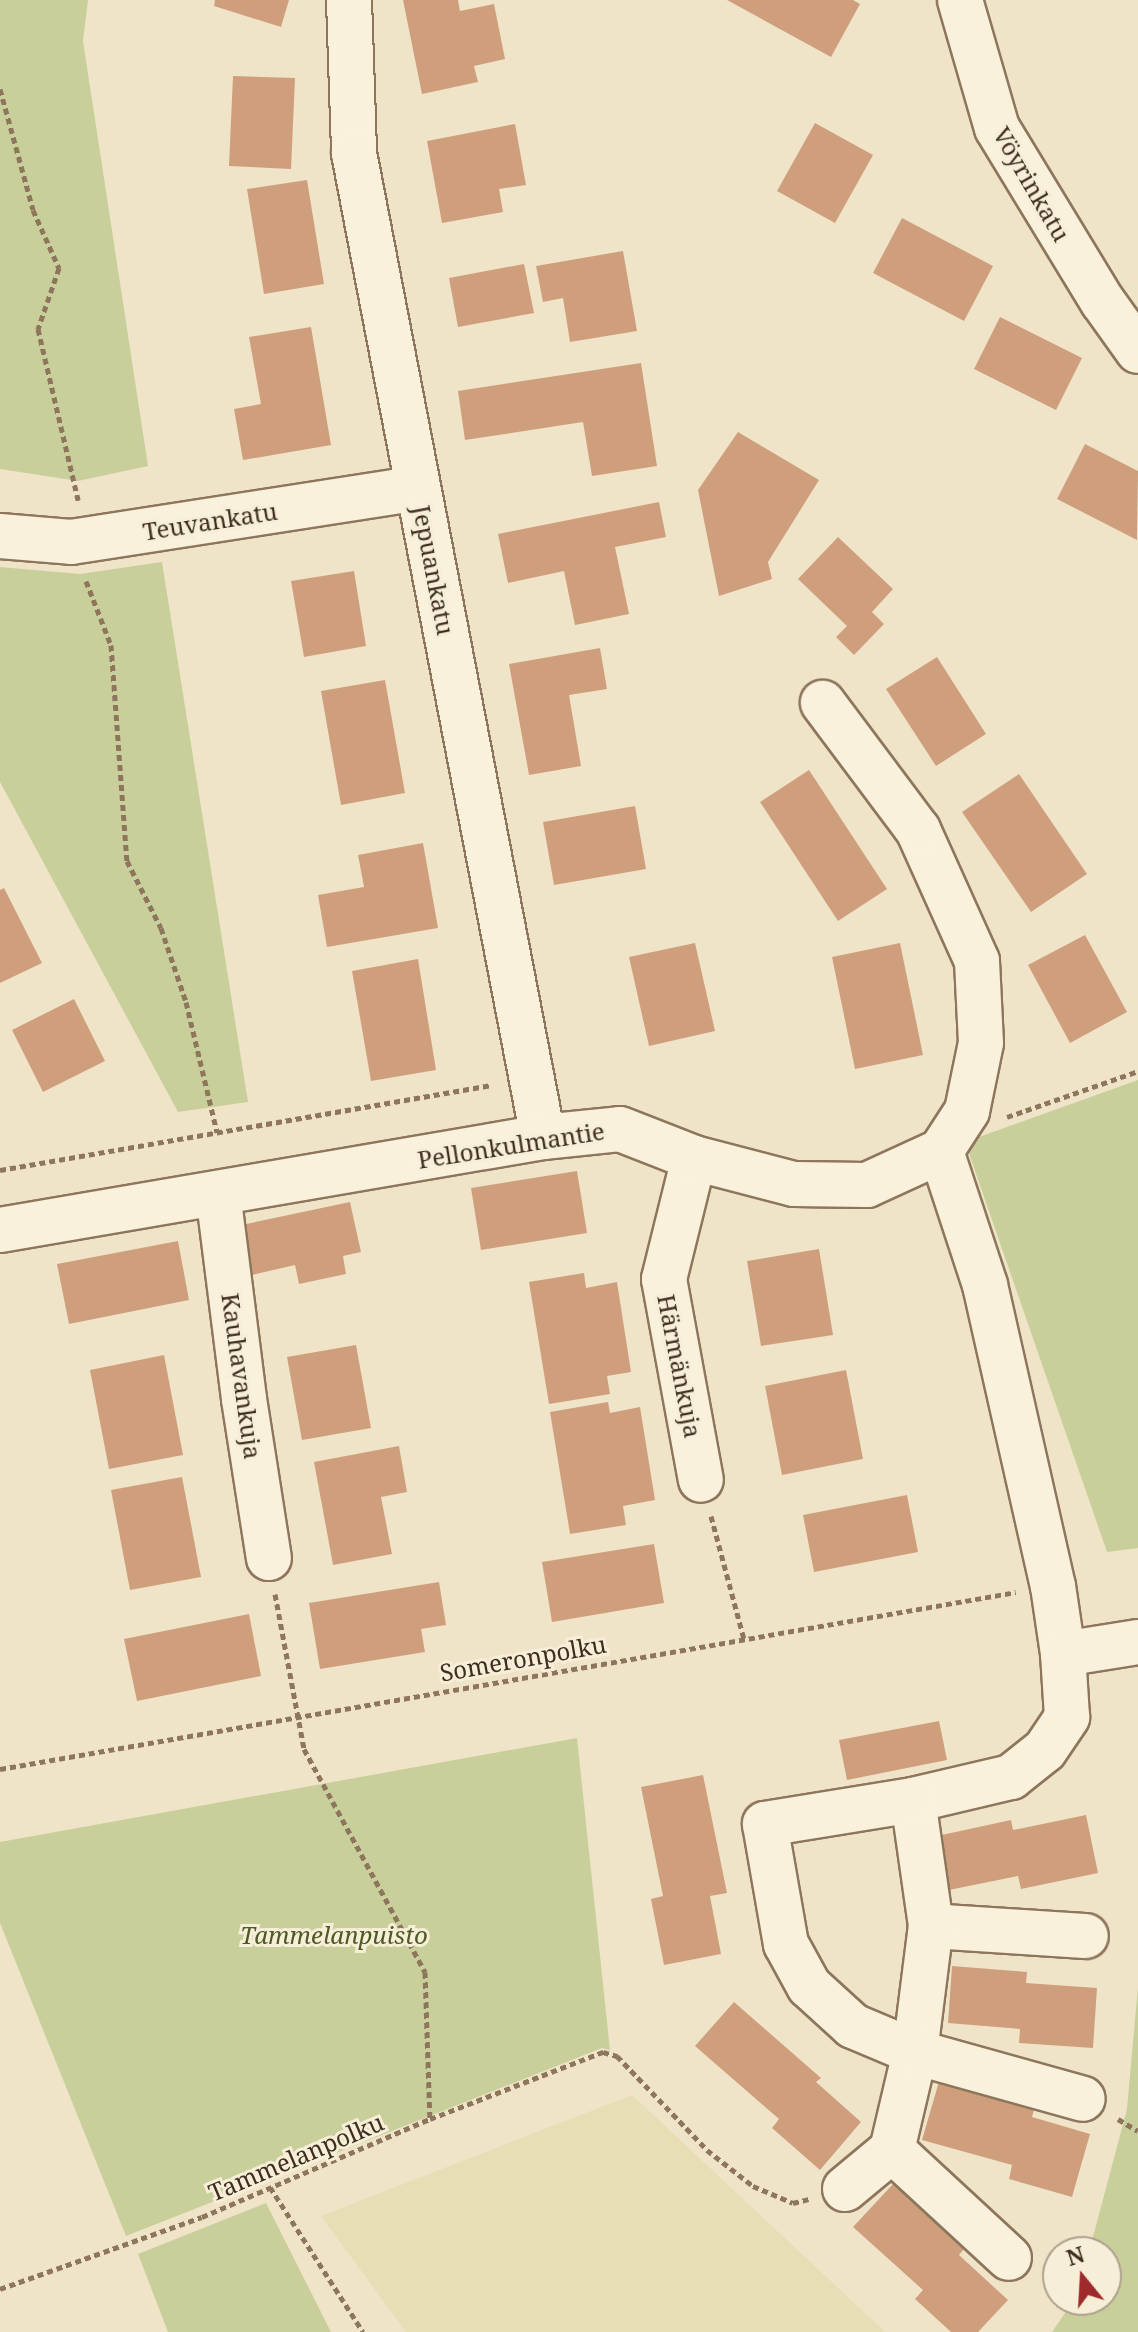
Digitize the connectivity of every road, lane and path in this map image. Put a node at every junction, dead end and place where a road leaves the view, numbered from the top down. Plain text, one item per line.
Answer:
1 (349, 0) edge
2 (960, 0) edge
3 (0, 89) edge
4 (1138, 351) edge
5 (418, 488) junction
6 (78, 500) dead end
7 (0, 536) edge
8 (71, 542) junction
9 (823, 703) dead end
10 (1138, 1071) edge
11 (532, 1078) junction
12 (967, 1111) junction
13 (217, 1132) junction
14 (543, 1137) junction
15 (941, 1151) junction
16 (694, 1158) junction
17 (0, 1170) edge
18 (218, 1193) junction
19 (0, 1230) edge
20 (701, 1480) joint
21 (269, 1558) joint
22 (1053, 1586) junction
23 (744, 1639) junction
24 (1138, 1642) edge
25 (1063, 1654) junction
26 (297, 1716) junction
27 (0, 1769) edge
28 (913, 1800) junction
29 (931, 1926) junction
30 (1086, 1936) dead end
31 (915, 2052) junction
32 (1083, 2099) dead end
33 (430, 2119) junction
34 (892, 2150) junction
35 (270, 2187) junction
36 (845, 2189) joint
37 (1009, 2258) dead end
38 (0, 2289) edge
39 (363, 2332) edge

1 - 5 street, Jepuankatu
2 - 4 street, Vöyrinkatu
3 - 6 path
5 - 8 street, Teuvankatu
5 - 11 street, Jepuankatu
7 - 8 street, Teuvankatu
8 - 13 path
9 - 12 street
10 - 12 path
11 - 13 path
11 - 14 street, Jepuankatu
12 - 15 street
13 - 17 path
14 - 16 street, Pellonkulmantie
14 - 18 street, Pellonkulmantie
15 - 16 street, Pellonkulmantie
15 - 22 street
16 - 20 street, Härmänkuja
18 - 19 street, Pellonkulmantie
18 - 21 street, Kauhavankuja
20 - 23 path
21 - 26 path
22 - 23 path, Someronpolku
22 - 25 street
23 - 26 path, Someronpolku
24 - 25 street
25 - 28 street
26 - 27 path, Someronpolku
26 - 33 path
28 - 29 street
28 - 31 street
29 - 30 street
29 - 31 street
31 - 32 street
31 - 34 street
33 - 35 path, Tammelanpolku
33 - 36 path, Tammelanpolku
34 - 36 street
34 - 37 street
35 - 38 path, Tammelanpolku
35 - 39 path

